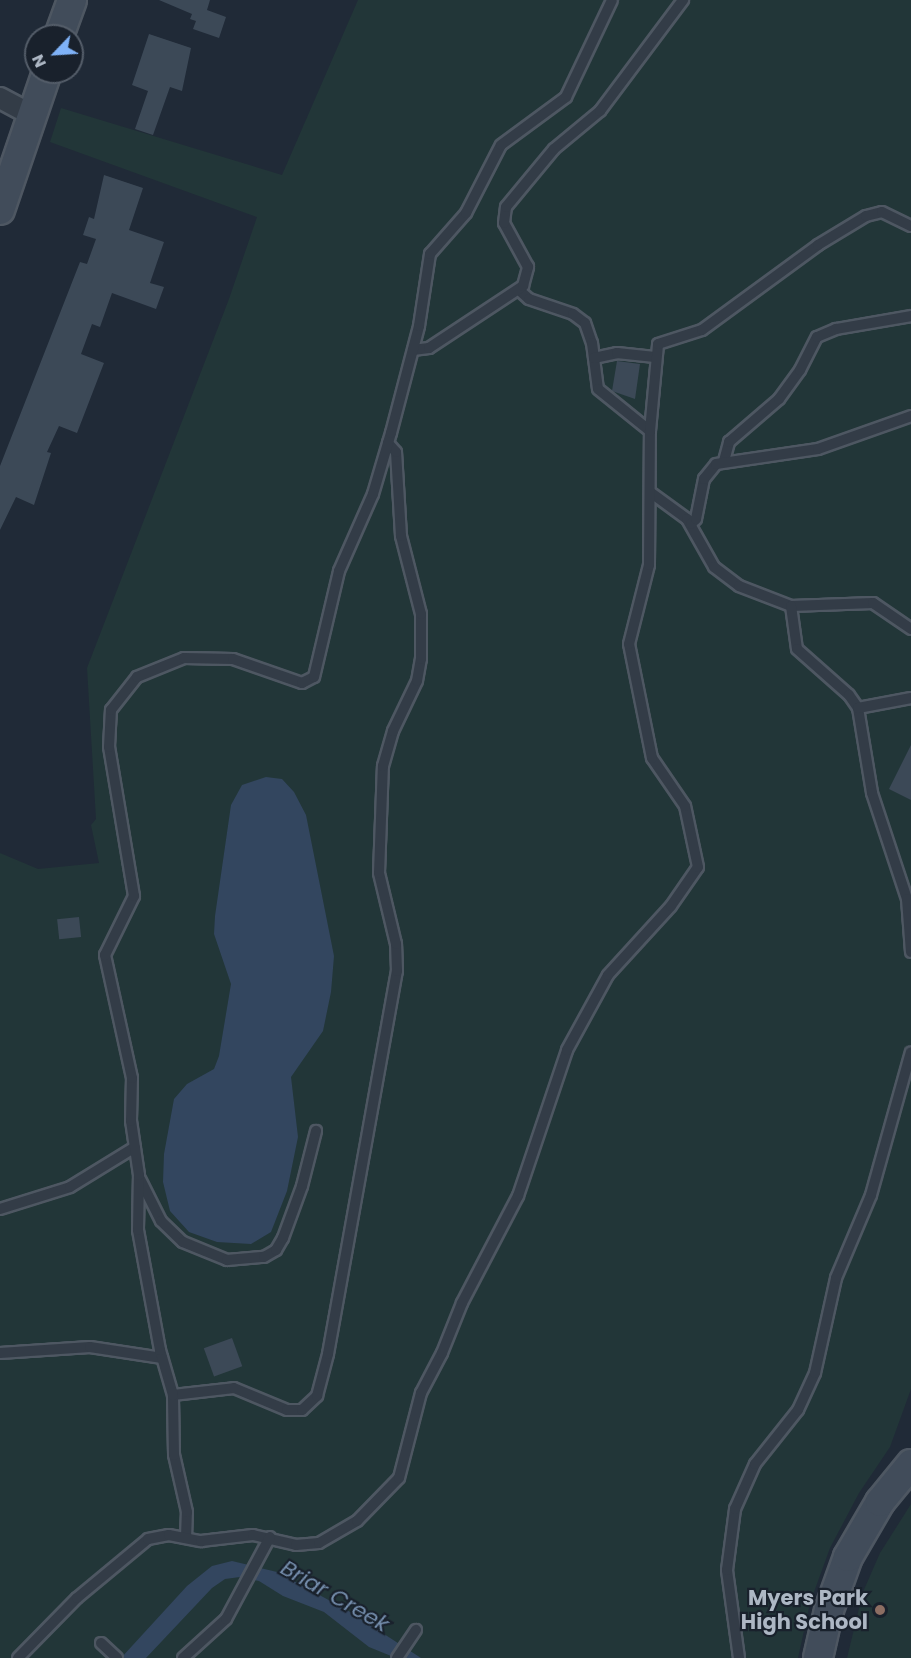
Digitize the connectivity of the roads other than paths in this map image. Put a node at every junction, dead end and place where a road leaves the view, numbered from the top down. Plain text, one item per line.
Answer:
1 (72, 0) edge
2 (612, 0) edge
3 (683, 0) edge
4 (63, 24) edge
5 (43, 84) edge
6 (0, 98) edge
7 (32, 115) junction
8 (0, 210) edge
9 (911, 226) edge
10 (519, 290) junction
11 (911, 316) edge
12 (413, 350) junction
13 (655, 357) junction
14 (594, 358) junction
15 (911, 417) edge
16 (650, 431) junction
17 (388, 443) junction
18 (724, 461) junction
19 (650, 492) junction
20 (691, 524) junction
21 (791, 606) junction
22 (911, 629) edge
23 (911, 698) edge
24 (858, 708) junction
25 (911, 952) edge
26 (911, 1052) edge
27 (316, 1131) dead end
28 (135, 1147) junction
29 (139, 1179) junction
30 (0, 1209) edge
31 (0, 1353) edge
32 (162, 1359) junction
33 (173, 1395) junction
34 (911, 1464) edge
35 (270, 1537) junction
36 (186, 1538) junction
37 (416, 1630) dead end
38 (102, 1643) dead end
39 (18, 1658) edge
40 (117, 1658) edge
41 (183, 1658) edge
42 (397, 1658) edge
43 (739, 1658) edge
44 (818, 1658) edge

1 - 4 street
2 - 12 lane
3 - 10 lane
5 - 7 street
6 - 7 street
7 - 8 street
9 - 13 lane
10 - 12 lane
10 - 14 lane
11 - 18 lane
12 - 17 lane
13 - 14 lane
13 - 16 lane
14 - 16 lane
15 - 18 lane
16 - 19 lane
17 - 28 lane
17 - 33 lane
18 - 20 lane
19 - 20 lane
19 - 35 lane
20 - 21 lane
21 - 22 lane
21 - 24 lane
23 - 24 lane
24 - 25 lane
26 - 43 lane
27 - 29 lane
28 - 29 lane
28 - 30 lane
29 - 32 lane
31 - 32 lane
32 - 33 lane
33 - 36 lane
34 - 44 street
35 - 36 lane
35 - 41 lane
36 - 39 lane
37 - 42 lane
38 - 40 lane

